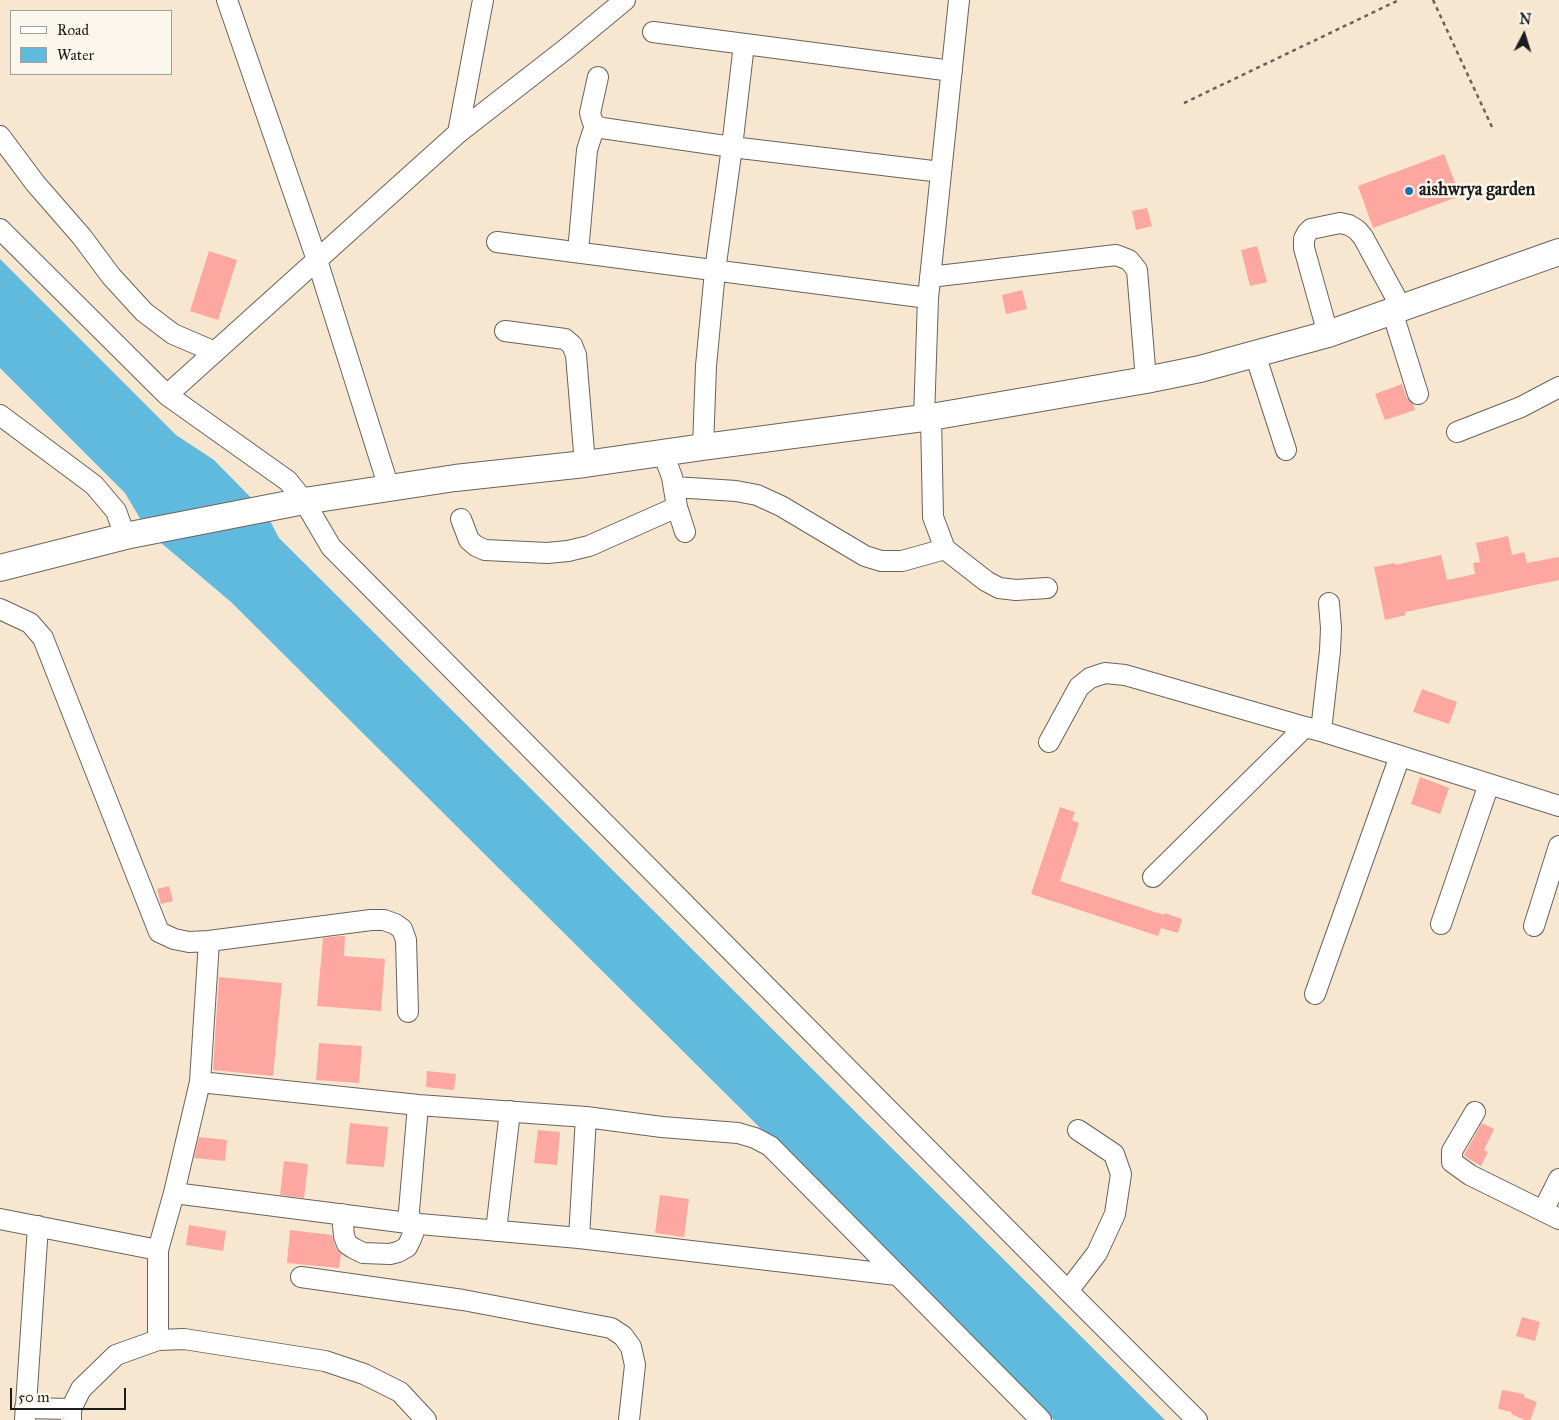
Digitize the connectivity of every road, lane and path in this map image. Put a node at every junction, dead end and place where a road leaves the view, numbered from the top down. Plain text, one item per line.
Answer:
1 (227, 0) edge
2 (483, 0) edge
3 (625, 0) edge
4 (959, 0) edge
5 (1399, 0) edge
6 (1433, 0) edge
7 (653, 32) dead end
8 (744, 44) junction
9 (952, 71) junction
10 (598, 77) dead end
11 (1184, 103) dead end
12 (595, 125) junction
13 (1492, 128) dead end
14 (458, 133) junction
15 (0, 136) edge
16 (732, 147) junction
17 (941, 172) junction
18 (0, 229) edge
19 (579, 241) dead end
20 (498, 242) dead end
21 (1559, 252) edge
22 (317, 260) junction
23 (715, 271) junction
24 (930, 278) junction
25 (928, 298) junction
26 (1396, 309) junction
27 (505, 331) dead end
28 (1328, 334) junction
29 (215, 352) junction
30 (1256, 354) junction
31 (1146, 380) junction
32 (1559, 387) edge
33 (1418, 394) dead end
34 (167, 395) junction
35 (0, 415) edge
36 (927, 418) junction
37 (1457, 432) dead end
38 (703, 447) junction
39 (1286, 450) dead end
40 (663, 453) junction
41 (585, 464) junction
42 (674, 487) junction
43 (389, 488) junction
44 (304, 501) junction
45 (677, 507) junction
46 (462, 519) dead end
47 (685, 532) dead end
48 (128, 536) junction
49 (945, 549) junction
50 (0, 568) edge
51 (1047, 588) dead end
52 (1328, 603) dead end
53 (0, 609) edge
54 (1313, 729) junction
55 (1048, 742) dead end
56 (1400, 756) junction
57 (1489, 784) junction
58 (1559, 806) edge
59 (1559, 846) edge
60 (1153, 877) dead end
61 (1441, 924) dead end
62 (1534, 926) dead end
63 (209, 941) junction
64 (1316, 994) dead end
65 (408, 1012) dead end
66 (200, 1082) junction
67 (418, 1105) junction
68 (510, 1111) junction
69 (1475, 1112) dead end
70 (586, 1117) junction
71 (1078, 1130) dead end
72 (1559, 1179) edge
73 (174, 1193) junction
74 (342, 1214) junction
75 (1551, 1215) edge
76 (0, 1219) edge
77 (412, 1223) junction
78 (38, 1226) junction
79 (496, 1231) junction
80 (579, 1238) junction
81 (158, 1250) junction
82 (898, 1275) junction
83 (301, 1277) dead end
84 (1068, 1291) junction
85 (158, 1340) junction
86 (25, 1414) edge
87 (71, 1415) edge
88 (426, 1420) edge
89 (629, 1420) edge
90 (1041, 1420) edge
91 (1197, 1420) edge

1 - 22 street
2 - 14 street
3 - 14 street
4 - 9 street
5 - 11 path
6 - 13 path
7 - 8 street
8 - 9 street
8 - 16 street
9 - 17 street
10 - 12 street
12 - 16 street
12 - 19 street
14 - 22 street
15 - 29 street
16 - 17 street
16 - 23 street
17 - 24 street
18 - 34 street
20 - 23 street
21 - 26 main road
22 - 29 street
22 - 43 street
23 - 25 street
23 - 38 street
24 - 25 street
24 - 31 street
25 - 36 street
26 - 28 main road
26 - 28 street
26 - 33 street
27 - 41 street
28 - 30 main road
29 - 34 street
30 - 31 main road
30 - 39 street
31 - 36 main road
32 - 37 street
34 - 44 street
35 - 48 street
36 - 38 main road
36 - 49 street
38 - 40 main road
40 - 41 main road
40 - 42 street
41 - 43 main road
42 - 45 street
42 - 49 street
43 - 44 main road
44 - 48 main road
44 - 84 street
45 - 46 street
45 - 47 street
48 - 50 main road
49 - 51 street
52 - 54 street
53 - 63 street
54 - 55 street
54 - 56 street
54 - 60 street
56 - 57 street
56 - 64 street
57 - 58 street
57 - 61 street
59 - 62 street
63 - 65 street
63 - 66 street
66 - 67 street
66 - 73 street
67 - 68 street
67 - 77 street
68 - 70 street
68 - 79 street
69 - 75 street
70 - 80 street
70 - 82 street
71 - 84 street
72 - 75 street
73 - 74 street
73 - 81 street
74 - 77 street
74 - 77 street
76 - 78 street
77 - 79 street
78 - 81 street
78 - 86 street
79 - 80 street
80 - 82 street
81 - 85 street
82 - 90 street
83 - 89 street
84 - 91 street
85 - 87 street
85 - 88 street
86 - 87 street

